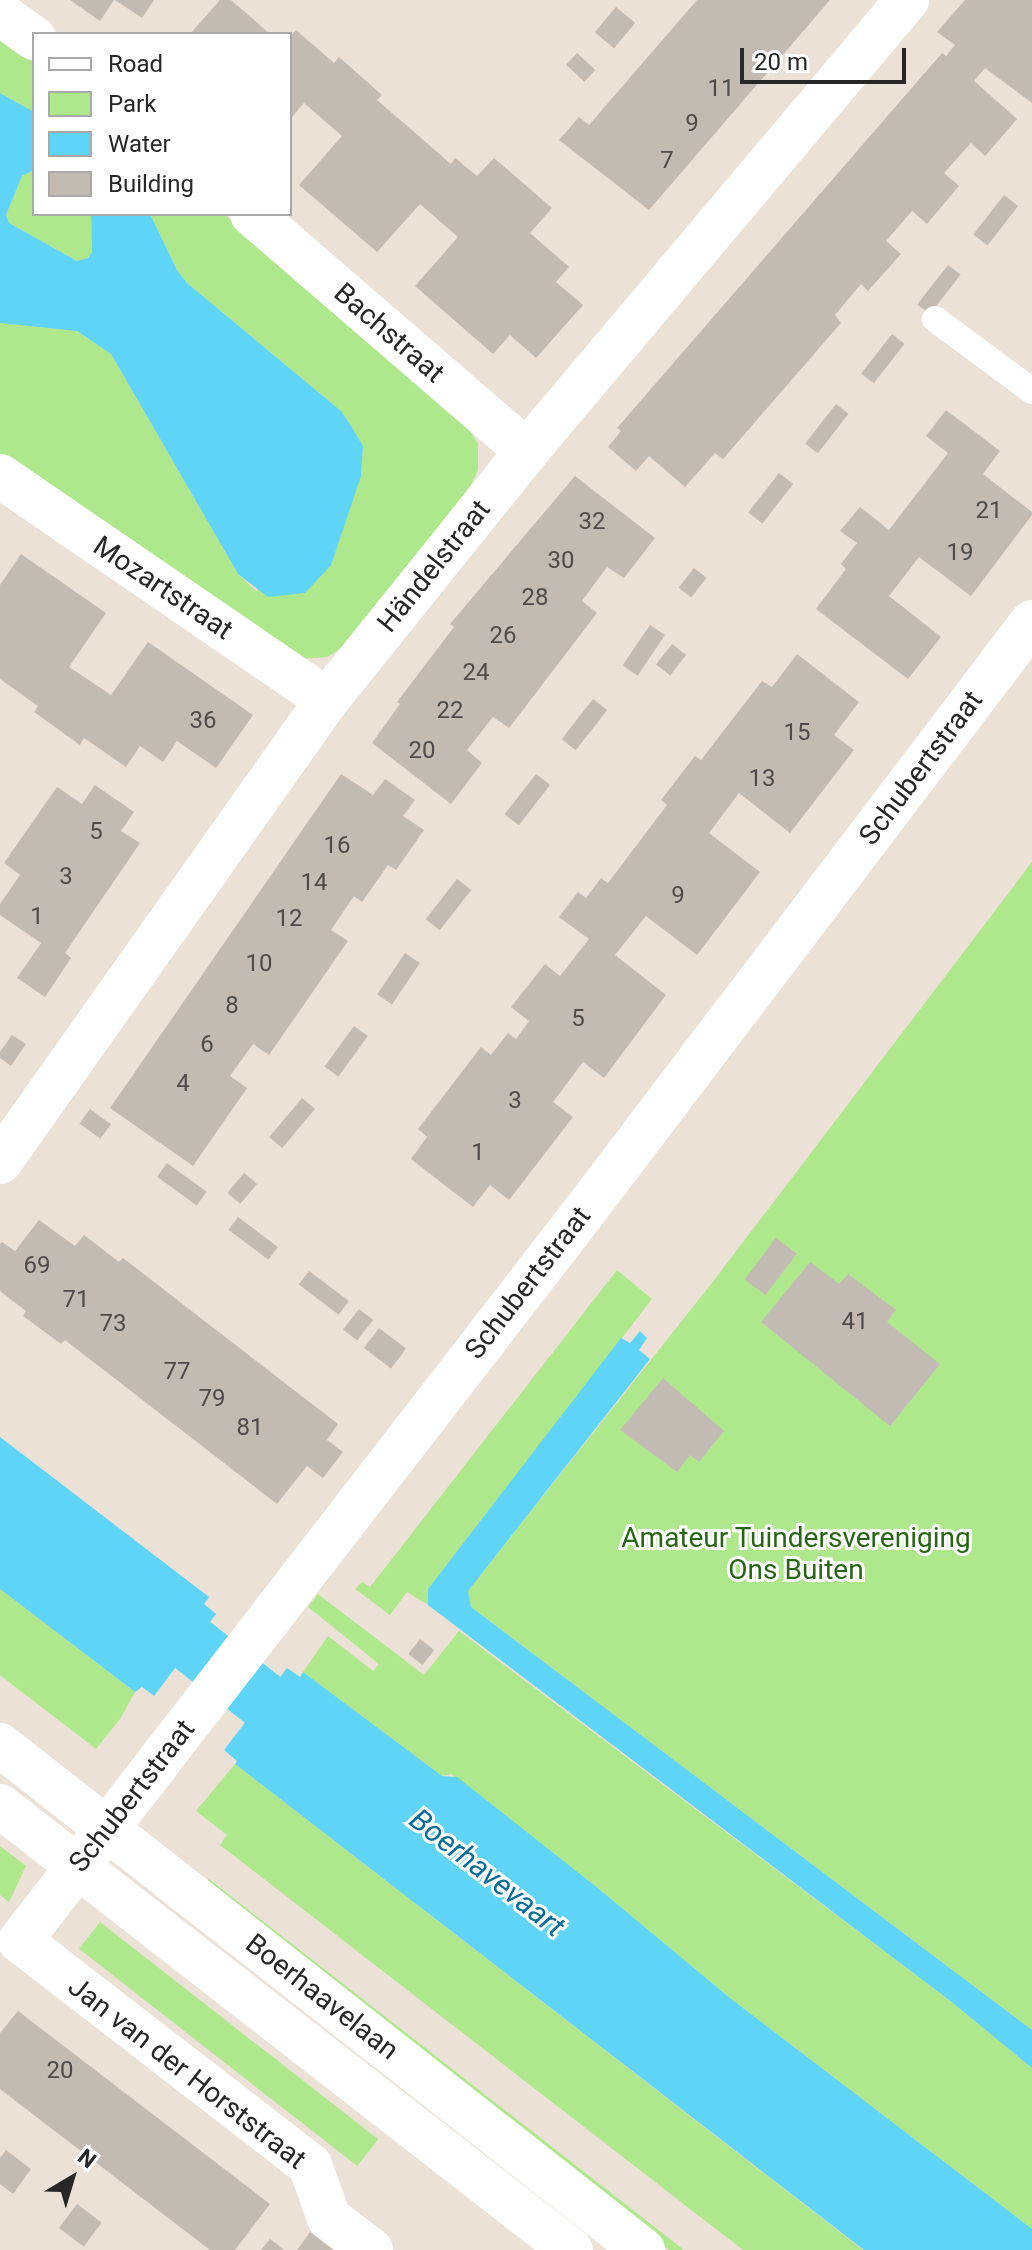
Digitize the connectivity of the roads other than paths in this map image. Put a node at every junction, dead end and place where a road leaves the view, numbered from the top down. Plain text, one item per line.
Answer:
1 (907, 0) edge
2 (0, 14) edge
3 (32, 37) edge
4 (254, 216) edge
5 (935, 319) dead end
6 (1032, 391) edge
7 (527, 451) junction
8 (0, 476) edge
9 (1032, 622) edge
10 (327, 700) junction
11 (0, 1162) edge
12 (0, 1745) edge
13 (0, 1806) edge
14 (108, 1828) junction
15 (78, 1865) junction
16 (10, 1943) edge
17 (371, 2250) edge
18 (571, 2250) edge
19 (643, 2250) edge

1 - 7 street, Händelstraat
2 - 3 street
4 - 7 street, Bachstraat
5 - 6 lane
7 - 10 street, Händelstraat
8 - 10 street, Mozartstraat
9 - 14 street, Schubertstraat
10 - 11 street, Händelstraat
12 - 14 street, Boerhaavelaan
13 - 15 street, Boerhaavelaan
14 - 15 street, Schubertstraat
14 - 19 street, Boerhaavelaan
15 - 16 street, Schubertstraat
15 - 18 street, Boerhaavelaan
16 - 17 street, Jan van der Horststraat

